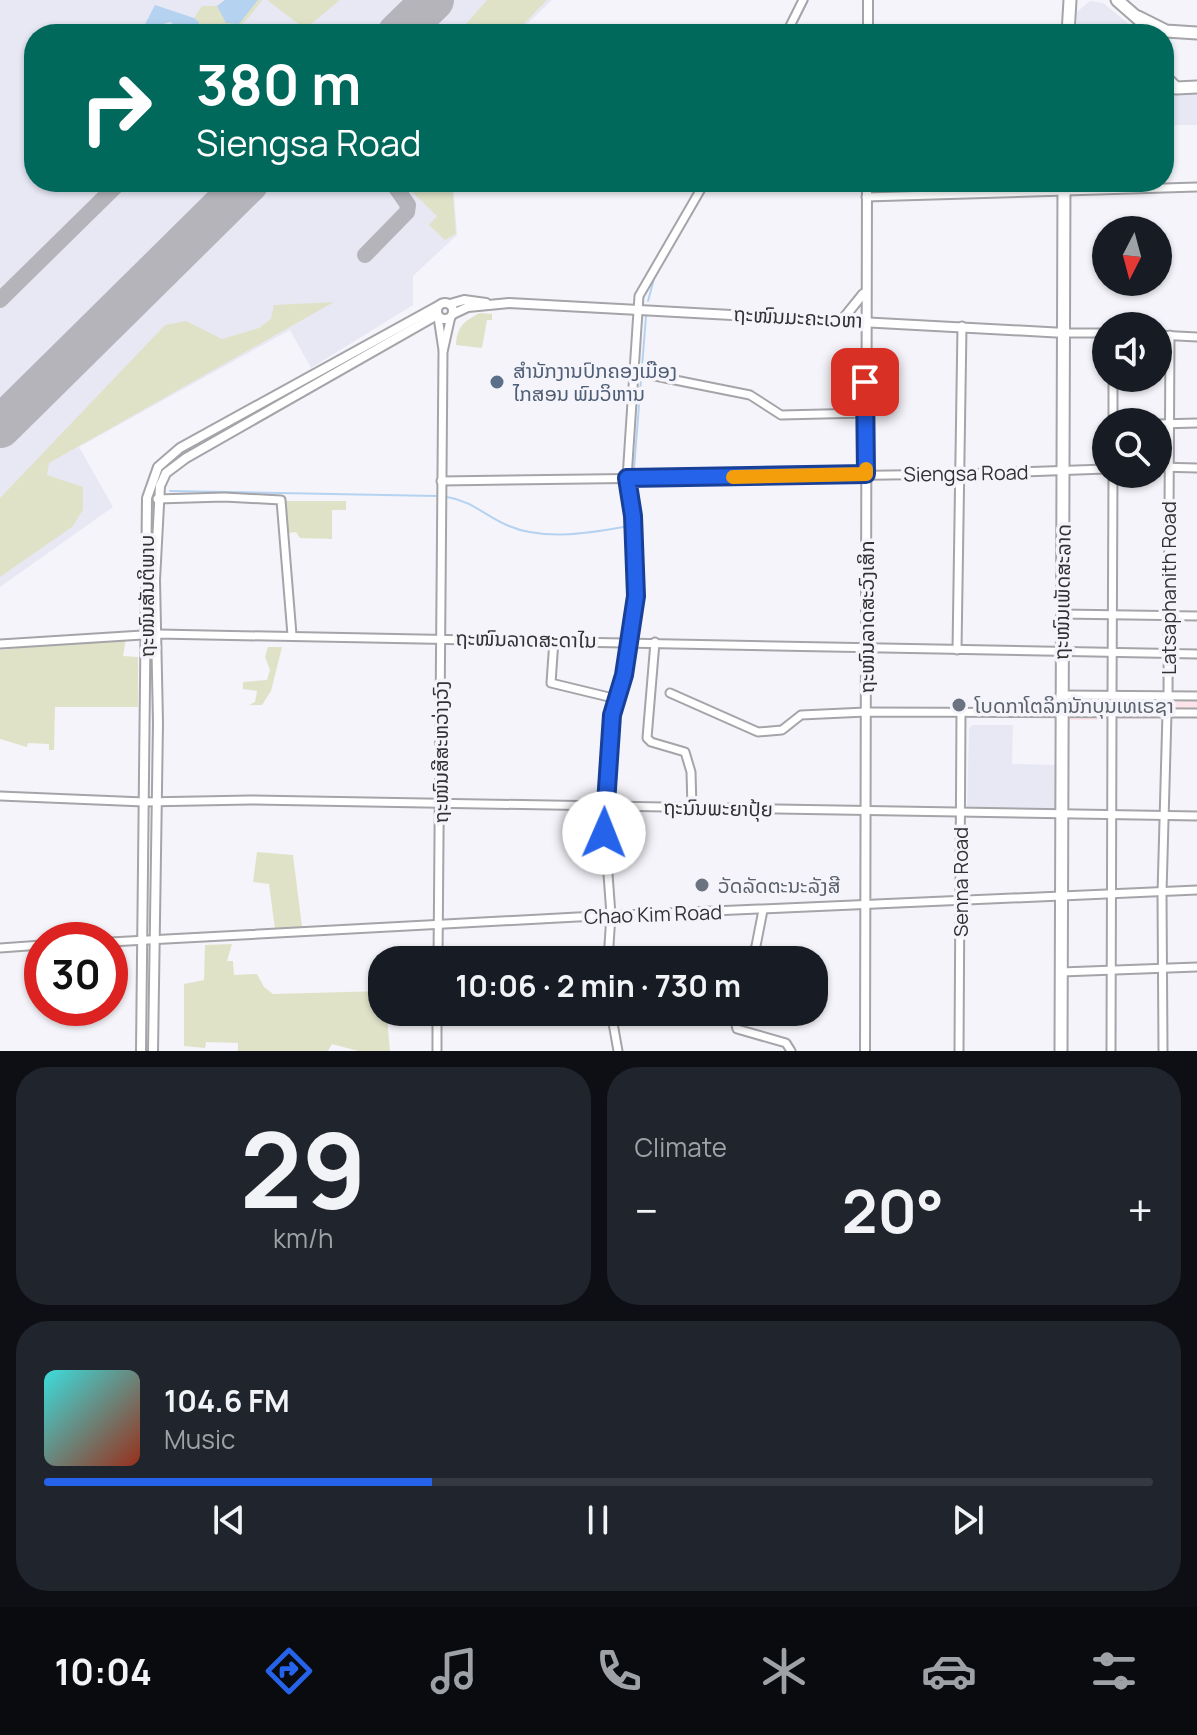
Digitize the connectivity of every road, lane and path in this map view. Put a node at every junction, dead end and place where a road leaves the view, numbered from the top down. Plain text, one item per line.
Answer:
1 (803, 0) edge
2 (868, 0) edge
3 (1070, 0) edge
4 (1117, 0) edge
5 (1138, 17) junction
6 (791, 24) edge
7 (868, 24) edge
8 (1069, 24) edge
9 (1144, 24) edge
10 (1150, 24) edge
11 (1174, 31) edge
12 (1196, 33) edge
13 (1174, 86) edge
14 (1197, 87) edge
15 (1174, 187) edge
16 (1197, 187) edge
17 (699, 192) edge
18 (866, 192) edge
19 (956, 192) edge
20 (1064, 192) edge
21 (866, 197) junction
22 (865, 285) junction
23 (450, 304) junction
24 (490, 305) junction
25 (639, 308) junction
26 (438, 313) junction
27 (452, 315) junction
28 (842, 320) junction
29 (865, 320) junction
30 (962, 326) junction
31 (1065, 333) junction
32 (1092, 333) edge
33 (1172, 335) edge
34 (1197, 337) edge
35 (443, 352) junction
36 (650, 375) dead end
37 (865, 413) junction
38 (1197, 423) edge
39 (1172, 424) edge
40 (1172, 467) edge
41 (1197, 468) edge
42 (1092, 470) edge
43 (1064, 472) junction
44 (866, 474) junction
45 (962, 474) junction
46 (627, 478) junction
47 (441, 481) junction
48 (1113, 488) edge
49 (1168, 488) edge
50 (157, 499) junction
51 (1061, 614) junction
52 (1113, 614) junction
53 (1168, 615) junction
54 (1197, 616) edge
55 (147, 634) junction
56 (158, 634) junction
57 (292, 635) junction
58 (441, 637) junction
59 (554, 640) junction
60 (628, 641) junction
61 (655, 642) junction
62 (0, 644) edge
63 (868, 646) junction
64 (957, 650) junction
65 (1061, 651) junction
66 (1112, 652) junction
67 (1168, 654) junction
68 (1197, 654) edge
69 (670, 693) dead end
70 (1060, 695) junction
71 (1112, 695) junction
72 (1168, 696) junction
73 (1197, 696) edge
74 (617, 699) junction
75 (866, 712) junction
76 (961, 712) junction
77 (1061, 713) junction
78 (1112, 713) junction
79 (1167, 713) junction
80 (1197, 713) edge
81 (0, 796) edge
82 (144, 802) junction
83 (157, 802) junction
84 (440, 804) junction
85 (603, 806) junction
86 (692, 808) junction
87 (863, 810) junction
88 (960, 812) junction
89 (1061, 814) junction
90 (1110, 816) junction
91 (1197, 816) edge
92 (1163, 817) junction
93 (1197, 890) edge
94 (1162, 893) junction
95 (1061, 895) junction
96 (1109, 895) junction
97 (961, 899) junction
98 (864, 905) junction
99 (763, 910) junction
100 (611, 915) junction
101 (438, 925) junction
102 (143, 940) junction
103 (155, 940) junction
104 (128, 941) edge
105 (24, 946) edge
106 (438, 946) edge
107 (609, 946) edge
108 (756, 946) edge
109 (0, 948) edge
110 (1197, 967) edge
111 (1164, 968) junction
112 (1110, 970) junction
113 (1061, 972) junction
114 (437, 1026) edge
115 (614, 1026) edge
116 (736, 1026) edge
117 (141, 1051) edge
118 (153, 1051) edge
119 (437, 1051) edge
120 (618, 1051) edge
121 (791, 1051) edge
122 (865, 1051) edge
123 (959, 1051) edge
124 (1061, 1051) edge
125 (1111, 1051) edge
126 (1163, 1051) edge

1 - 6 street
2 - 7 street
3 - 8 main road
4 - 5 main road
5 - 9 main road
5 - 10 main road
11 - 12 main road
13 - 14 main road
15 - 16 street
17 - 25 street
18 - 21 street, ຖະໜົນລາດສະວົງເສິກ
19 - 21 street
20 - 31 main road, ຖະໜົນເພັດສະລາດ
21 - 22 street, ຖະໜົນລາດສະວົງເສິກ
22 - 28 street
22 - 29 street, ຖະໜົນລາດສະວົງເສິກ
23 - 24 street
23 - 26 street
23 - 27 street
24 - 25 street, ຖະໜົນມະຄະເວຫາ
24 - 27 street
25 - 28 street, ຖະໜົນມະຄະເວຫາ
25 - 46 street
26 - 27 street
26 - 35 street
26 - 50 street, ຖະໜົນສັນຕິພາບ
26 - 55 street, ຖະໜົນສັນຕິພາບ
27 - 35 street
28 - 29 street, ຖະໜົນມະຄະເວຫາ
29 - 30 street, ຖະໜົນມະຄະເວຫາ
29 - 37 street, ຖະໜົນລາດສະວົງເສິກ
30 - 31 street, ຖະໜົນມະຄະເວຫາ
30 - 45 street
31 - 32 street, ຖະໜົນມະຄະເວຫາ
31 - 43 main road, ຖະໜົນເພັດສະລາດ
33 - 34 street
35 - 47 street, ຖະໜົນສີສະຫວ່າງວົງ
36 - 37 street
37 - 44 street, ຖະໜົນລາດສະວົງເສິກ
38 - 39 street
40 - 41 street
42 - 43 street, Siengsa Road
43 - 45 street, Siengsa Road
43 - 51 main road, ຖະໜົນເພັດສະລາດ
44 - 45 street, Siengsa Road
44 - 46 street, Siengsa Road
44 - 63 street, ຖະໜົນລາດສະວົງເສິກ
45 - 64 street
46 - 47 street, Siengsa Road
46 - 60 street
47 - 58 street, ຖະໜົນສີສະຫວ່າງວົງ
48 - 52 street
49 - 53 street, Latsaphanith Road
50 - 56 street, ຖະໜົນສັນຕິພາບ
50 - 57 street
51 - 52 street
51 - 65 main road, ຖະໜົນເພັດສະລາດ
52 - 53 street
52 - 66 street
53 - 54 street
53 - 67 street, Latsaphanith Road
55 - 56 street, ຖະໜົນລາດສະດາໄນ
55 - 62 street, ຖະໜົນລາດສະດາໄນ
55 - 82 street, ຖະໜົນສັນຕິພາບ
56 - 57 street, ຖະໜົນລາດສະດາໄນ
56 - 83 street, ຖະໜົນສັນຕິພາບ
57 - 58 street, ຖະໜົນລາດສະດາໄນ
58 - 59 street, ຖະໜົນລາດສະດາໄນ
58 - 84 street, ຖະໜົນສີສະຫວ່າງວົງ
59 - 60 street, ຖະໜົນລາດສະດາໄນ
59 - 74 street
60 - 61 street, ຖະໜົນລາດສະດາໄນ
60 - 74 street
61 - 63 street, ຖະໜົນລາດສະດາໄນ
61 - 86 street
63 - 64 street, ຖະໜົນລາດສະດາໄນ
63 - 75 street, ຖະໜົນລາດສະວົງເສິກ
64 - 65 street, ຖະໜົນລາດສະດາໄນ
65 - 66 street, ຖະໜົນລາດສະດາໄນ
65 - 70 main road, ຖະໜົນເພັດສະລາດ
66 - 67 street, ຖະໜົນລາດສະດາໄນ
66 - 71 street
67 - 68 street, ຖະໜົນລາດສະດາໄນ
67 - 72 street, Latsaphanith Road
69 - 75 street
70 - 71 street
70 - 77 main road, ຖະໜົນເພັດສະລາດ
71 - 72 street
72 - 73 street
74 - 85 street
75 - 76 street
75 - 87 street, ຖະໜົນລາດສະວົງເສິກ
76 - 77 street
76 - 88 street, Senna Road
77 - 78 street
77 - 89 main road, ຖະໜົນເພັດສະລາດ
78 - 79 street
78 - 90 street
79 - 80 street
79 - 92 street
81 - 82 street, ຖະນົນພະຍາປຸ້ຍ
82 - 83 street, ຖະນົນພະຍາປຸ້ຍ
82 - 102 street, ຖະໜົນສັນຕິພາບ
83 - 84 street, ຖະນົນພະຍາປຸ້ຍ
83 - 103 street, ຖະໜົນສັນຕິພາບ
84 - 85 street, ຖະນົນພະຍາປຸ້ຍ
84 - 101 street, ຖະໜົນສີສະຫວ່າງວົງ
85 - 86 street, ຖະນົນພະຍາປຸ້ຍ
85 - 100 street
86 - 87 street, ຖະນົນພະຍາປຸ້ຍ
87 - 88 street, ຖະນົນພະຍາປຸ້ຍ
87 - 98 street, ຖະໜົນລາດສະວົງເສິກ
88 - 89 street, ຖະນົນພະຍາປຸ້ຍ
88 - 97 street, Senna Road
89 - 90 street, ຖະນົນພະຍາປຸ້ຍ
89 - 95 main road, ຖະໜົນເພັດສະລາດ
90 - 92 street, ຖະນົນພະຍາປຸ້ຍ
90 - 96 street
91 - 92 street, ຖະນົນພະຍາປຸ້ຍ
92 - 94 street
93 - 94 street, Chao Kim Road
94 - 96 street, Chao Kim Road
94 - 111 street
95 - 96 street, Chao Kim Road
95 - 97 street, Chao Kim Road
95 - 113 main road, ຖະໜົນເພັດສະລາດ
96 - 112 street
97 - 98 street, Chao Kim Road
97 - 123 street, Senna Road
98 - 99 street, Chao Kim Road
98 - 122 street, ຖະໜົນລາດສະວົງເສິກ
99 - 100 street, Chao Kim Road
99 - 108 street
100 - 101 street, Chao Kim Road
100 - 107 street
101 - 103 street, Chao Kim Road
101 - 106 street, ຖະໜົນສີສະຫວ່າງວົງ
102 - 103 street, Chao Kim Road
102 - 104 street, Chao Kim Road
102 - 117 street, ຖະໜົນສັນຕິພາບ
103 - 118 street, ຖະໜົນສັນຕິພາບ
105 - 109 street
110 - 111 street
111 - 112 street
111 - 126 street
112 - 113 street
112 - 125 street
113 - 124 main road, ຖະໜົນເພັດສະລາດ
114 - 119 street
115 - 120 street
116 - 121 street

